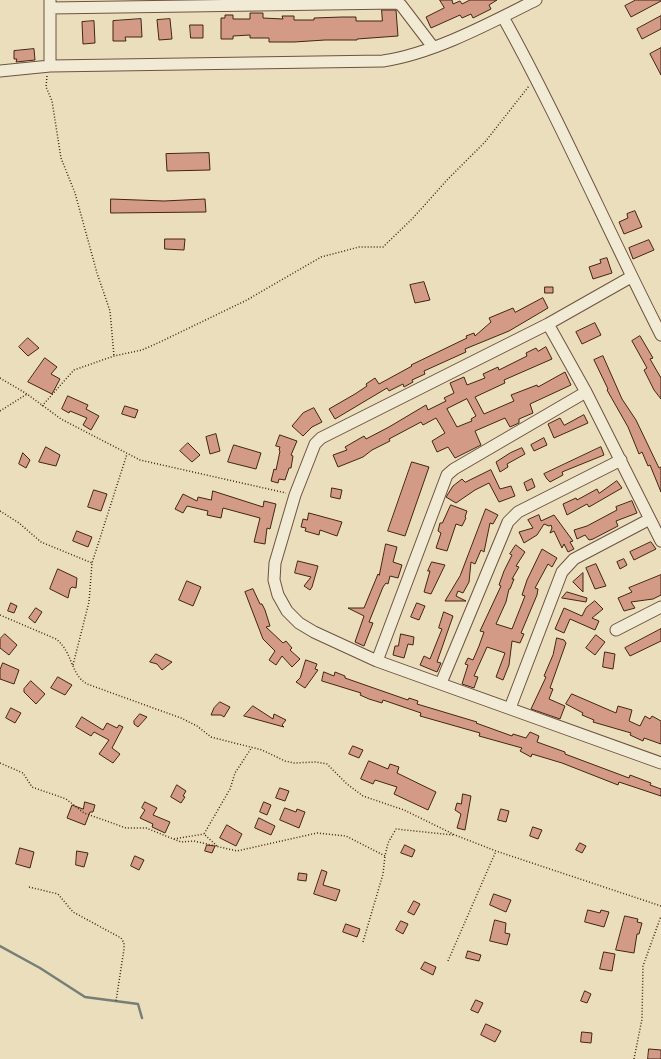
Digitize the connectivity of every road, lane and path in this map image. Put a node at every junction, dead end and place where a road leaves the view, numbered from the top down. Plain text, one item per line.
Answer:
1 (529, 2) edge
2 (50, 4) edge
3 (503, 17) junction
4 (432, 47) junction
5 (47, 67) junction
6 (0, 71) edge
7 (536, 76) junction
8 (631, 277) junction
9 (548, 324) junction
10 (661, 335) edge
11 (114, 356) junction
12 (0, 378) edge
13 (586, 392) junction
14 (27, 394) junction
15 (42, 406) junction
16 (0, 411) edge
17 (127, 454) junction
18 (621, 460) junction
19 (295, 495) junction
20 (0, 511) edge
21 (650, 520) junction
22 (661, 541) edge
23 (92, 563) junction
24 (661, 607) edge
25 (0, 615) edge
26 (616, 630) dead end
27 (377, 661) junction
28 (73, 665) junction
29 (441, 683) junction
30 (510, 708) junction
31 (252, 747) junction
32 (0, 763) edge
33 (661, 763) edge
34 (204, 834) junction
35 (455, 835) junction
36 (173, 839) junction
37 (218, 847) junction
38 (496, 850) junction
39 (385, 856) junction
40 (29, 887) dead end
41 (661, 906) edge
42 (661, 916) edge
43 (363, 942) dead end
44 (448, 961) dead end
45 (116, 1001) dead end
46 (634, 1059) edge

1 - 3 street
2 - 4 street
2 - 5 street
3 - 4 street
3 - 7 street
4 - 5 street
5 - 6 street
5 - 11 path
7 - 8 street
7 - 11 path
8 - 9 street
8 - 10 street
9 - 13 street
9 - 19 street
11 - 15 path
12 - 14 path
13 - 18 street
13 - 27 street
14 - 15 path
14 - 16 path
15 - 17 path
17 - 19 path
17 - 23 path
18 - 21 street
18 - 29 street
19 - 27 street
20 - 23 path
21 - 22 street
21 - 30 street
23 - 28 path
24 - 26 street
25 - 28 path
27 - 29 street
28 - 31 path
29 - 30 street
30 - 33 street
31 - 34 path
31 - 35 path
32 - 36 path
34 - 36 path
34 - 37 path
35 - 38 path
35 - 39 path
36 - 37 path
37 - 39 path
38 - 41 path
38 - 44 path
39 - 43 path
40 - 45 path
42 - 46 path

